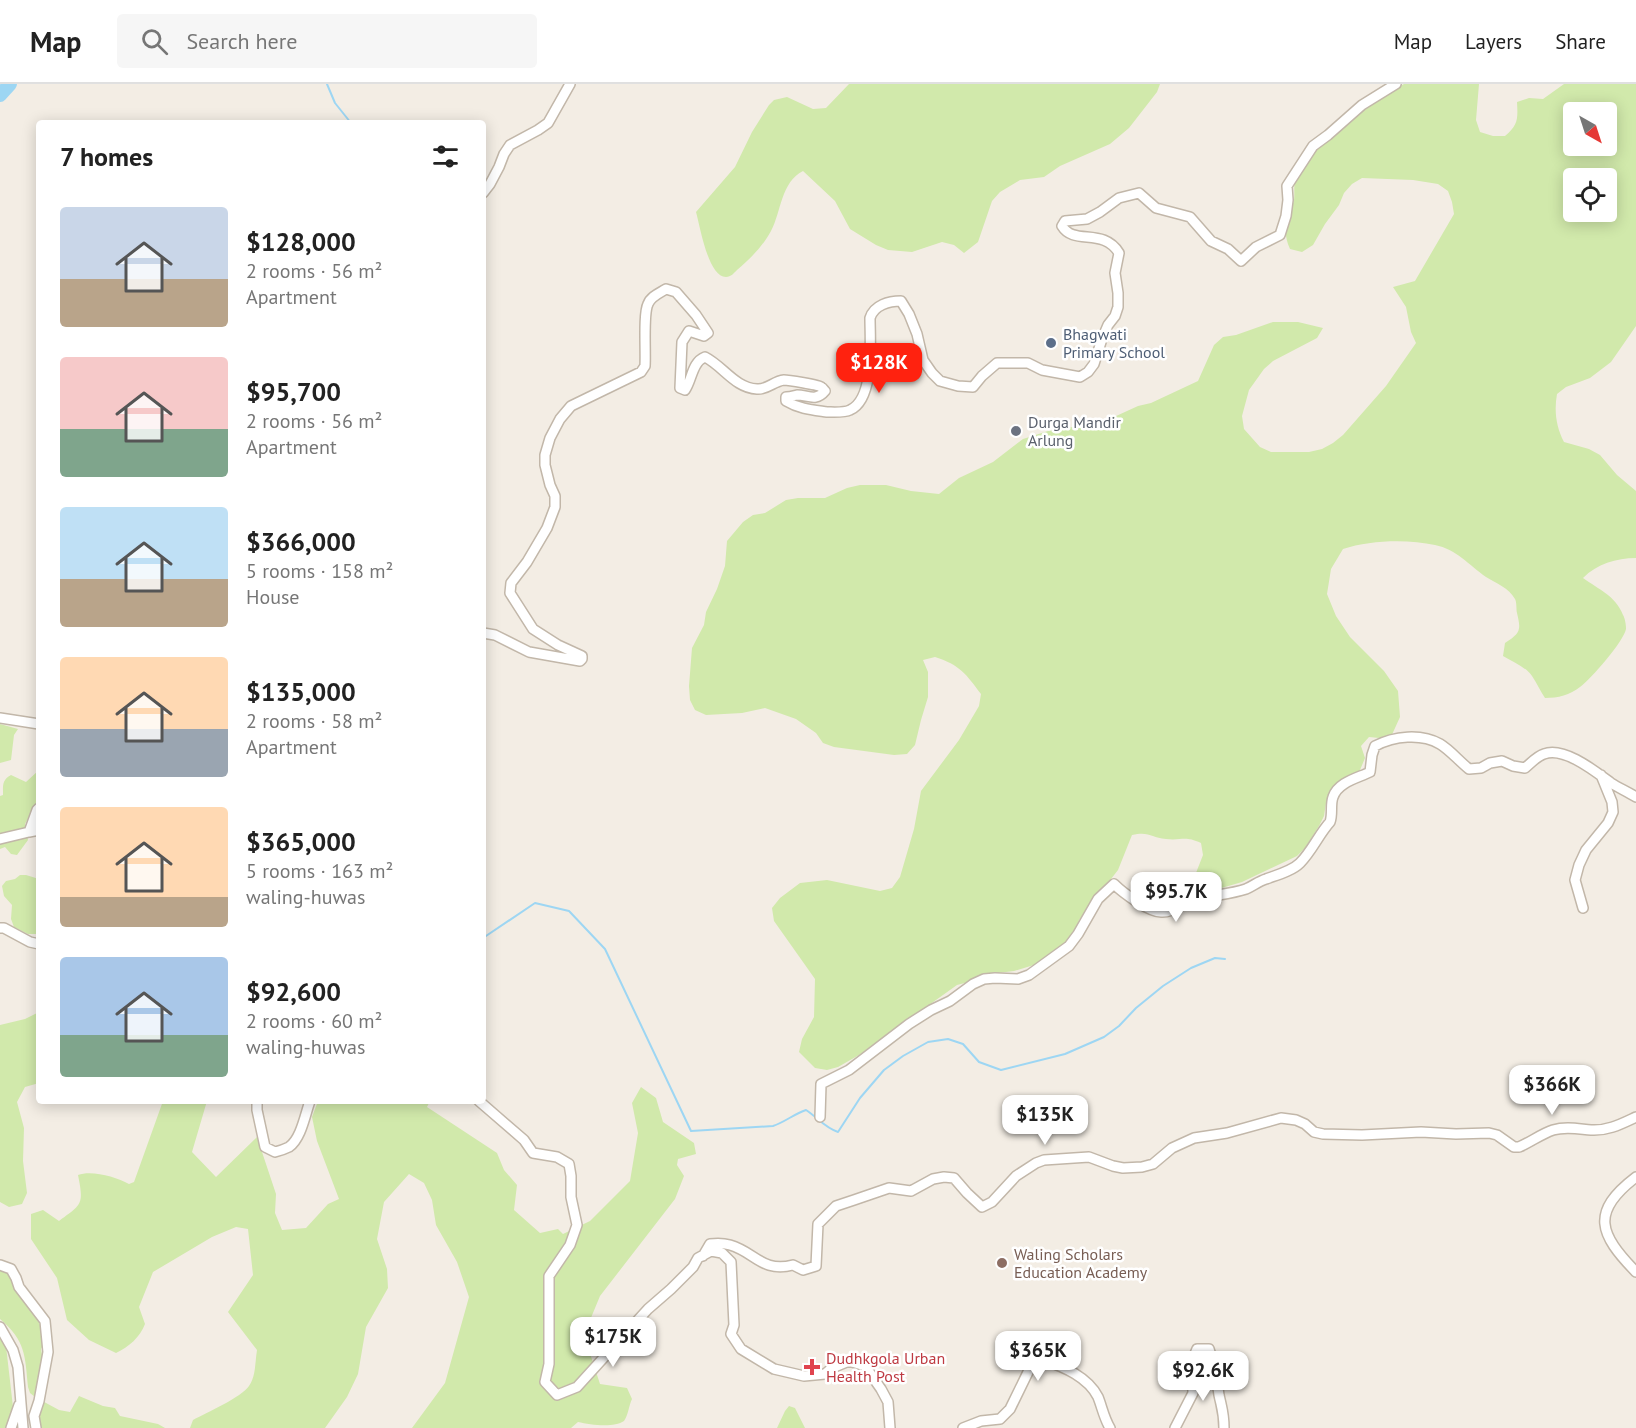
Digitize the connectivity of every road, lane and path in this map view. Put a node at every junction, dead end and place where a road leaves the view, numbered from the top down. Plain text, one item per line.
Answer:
1 (570, 84) edge
2 (1396, 84) edge
3 (486, 189) edge
4 (486, 634) edge
5 (0, 718) edge
6 (36, 723) edge
7 (1601, 775) junction
8 (1636, 797) edge
9 (34, 831) edge
10 (0, 839) edge
11 (1583, 908) dead end
12 (0, 928) edge
13 (36, 943) edge
14 (257, 1104) edge
15 (309, 1104) edge
16 (482, 1104) edge
17 (820, 1117) dead end
18 (1636, 1117) edge
19 (1636, 1177) edge
20 (703, 1256) junction
21 (0, 1265) edge
22 (1636, 1272) edge
23 (0, 1328) edge
24 (20, 1403) junction
25 (11, 1428) edge
26 (23, 1428) edge
27 (36, 1428) edge
28 (890, 1428) edge
29 (963, 1428) edge
30 (1110, 1428) edge
31 (1175, 1428) edge
32 (1224, 1428) edge

1 - 3 street
2 - 4 street
5 - 6 street
7 - 8 street
7 - 11 street
7 - 17 street
9 - 10 street
12 - 13 street
14 - 15 street
16 - 20 street
18 - 20 street
19 - 22 street
20 - 28 street
21 - 27 street
23 - 24 street
24 - 25 street
24 - 26 street
29 - 30 street
31 - 32 street

